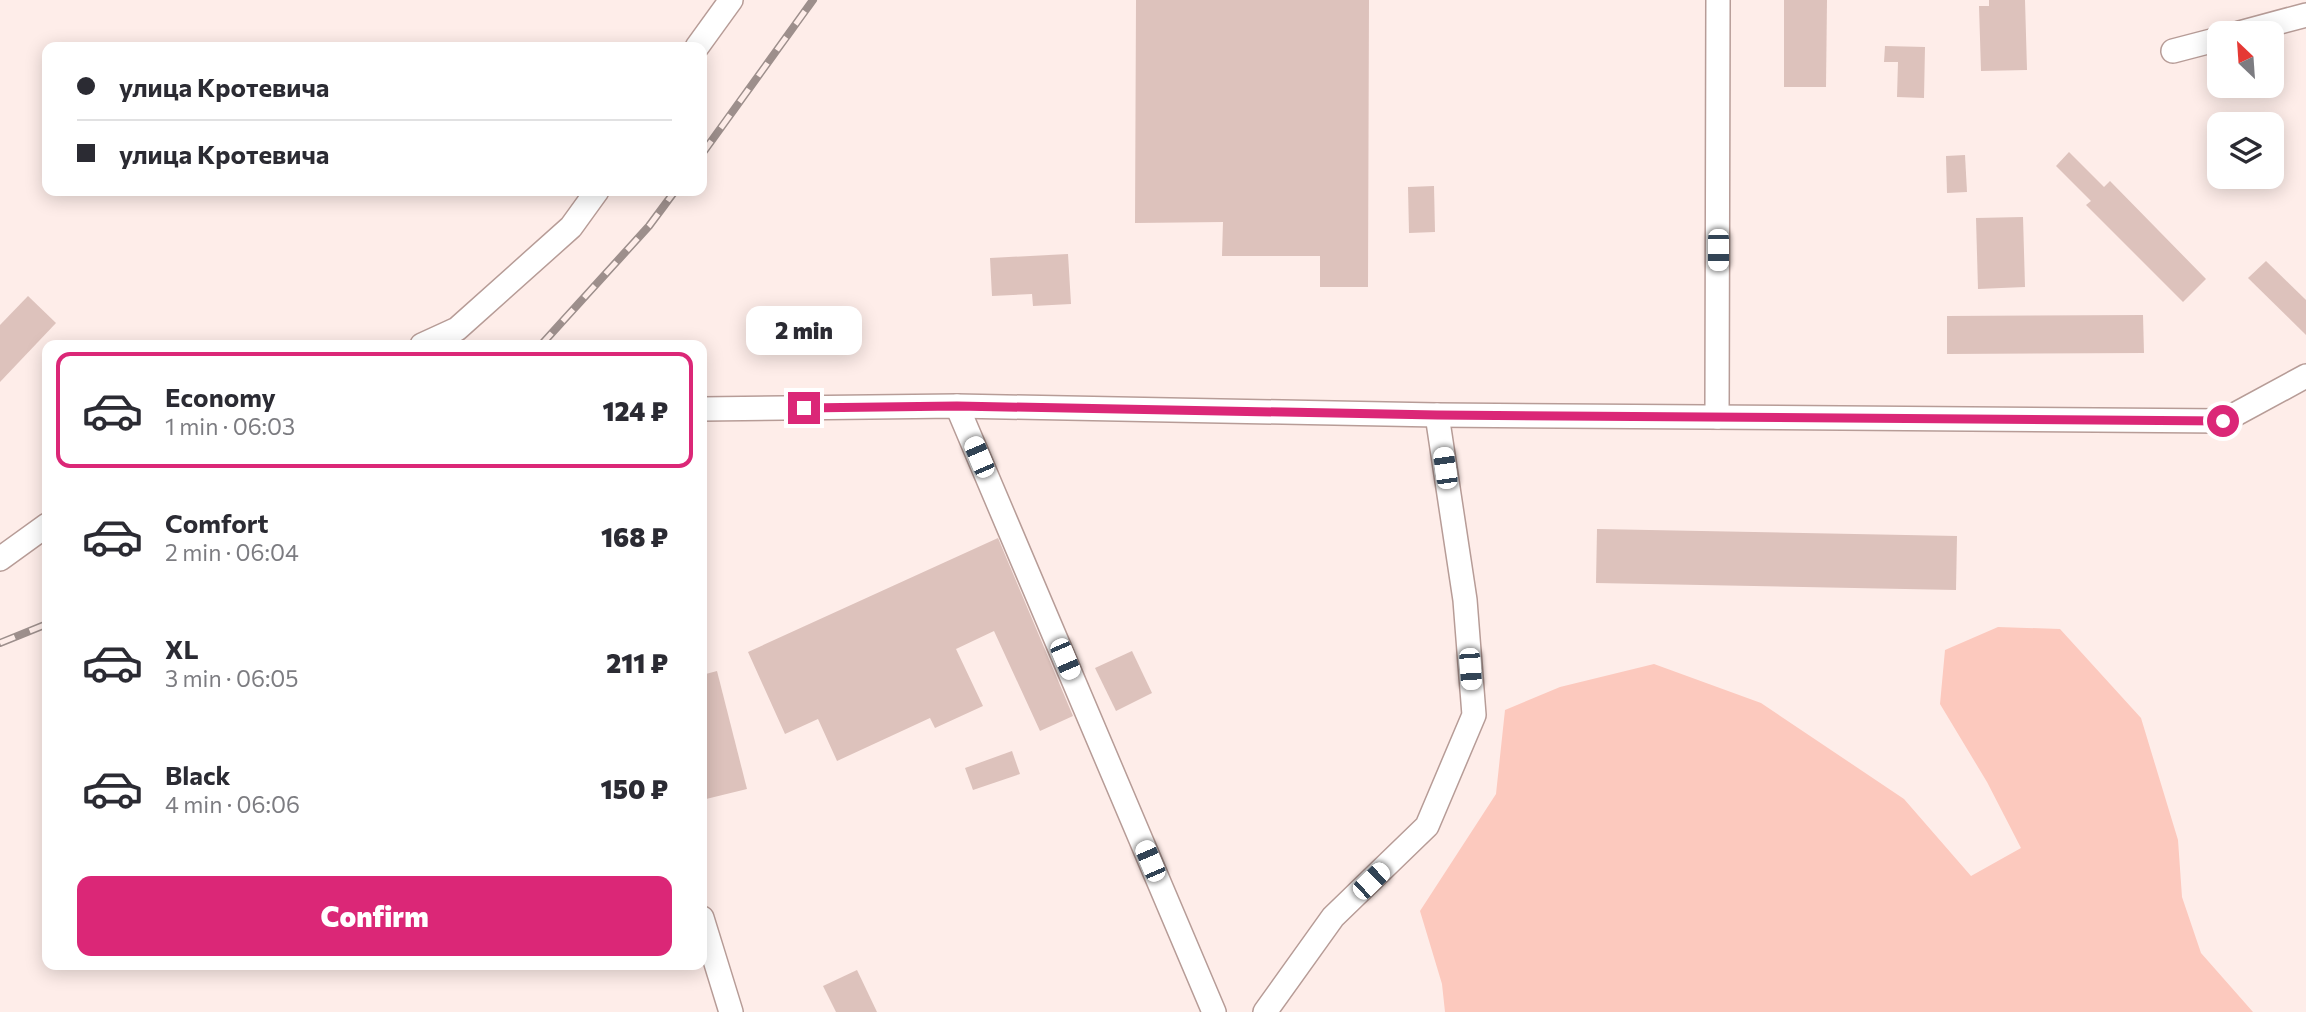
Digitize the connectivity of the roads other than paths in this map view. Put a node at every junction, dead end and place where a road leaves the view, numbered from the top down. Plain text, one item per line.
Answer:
1 (731, 0) edge
2 (1718, 0) edge
3 (2306, 15) edge
4 (2284, 21) edge
5 (701, 42) edge
6 (2207, 42) edge
7 (2173, 51) dead end
8 (593, 196) edge
9 (433, 340) edge
10 (2306, 376) edge
11 (957, 406) junction
12 (707, 409) edge
13 (1437, 415) junction
14 (1717, 417) junction
15 (42, 529) edge
16 (0, 559) edge
17 (707, 934) edge
18 (731, 1012) edge
19 (1214, 1012) edge
20 (1265, 1012) edge

1 - 5 street
2 - 14 street
3 - 4 street
6 - 7 street
8 - 9 street
10 - 14 street
11 - 12 street
11 - 13 street
11 - 19 street
13 - 14 street
13 - 20 street
15 - 16 street
17 - 18 street

